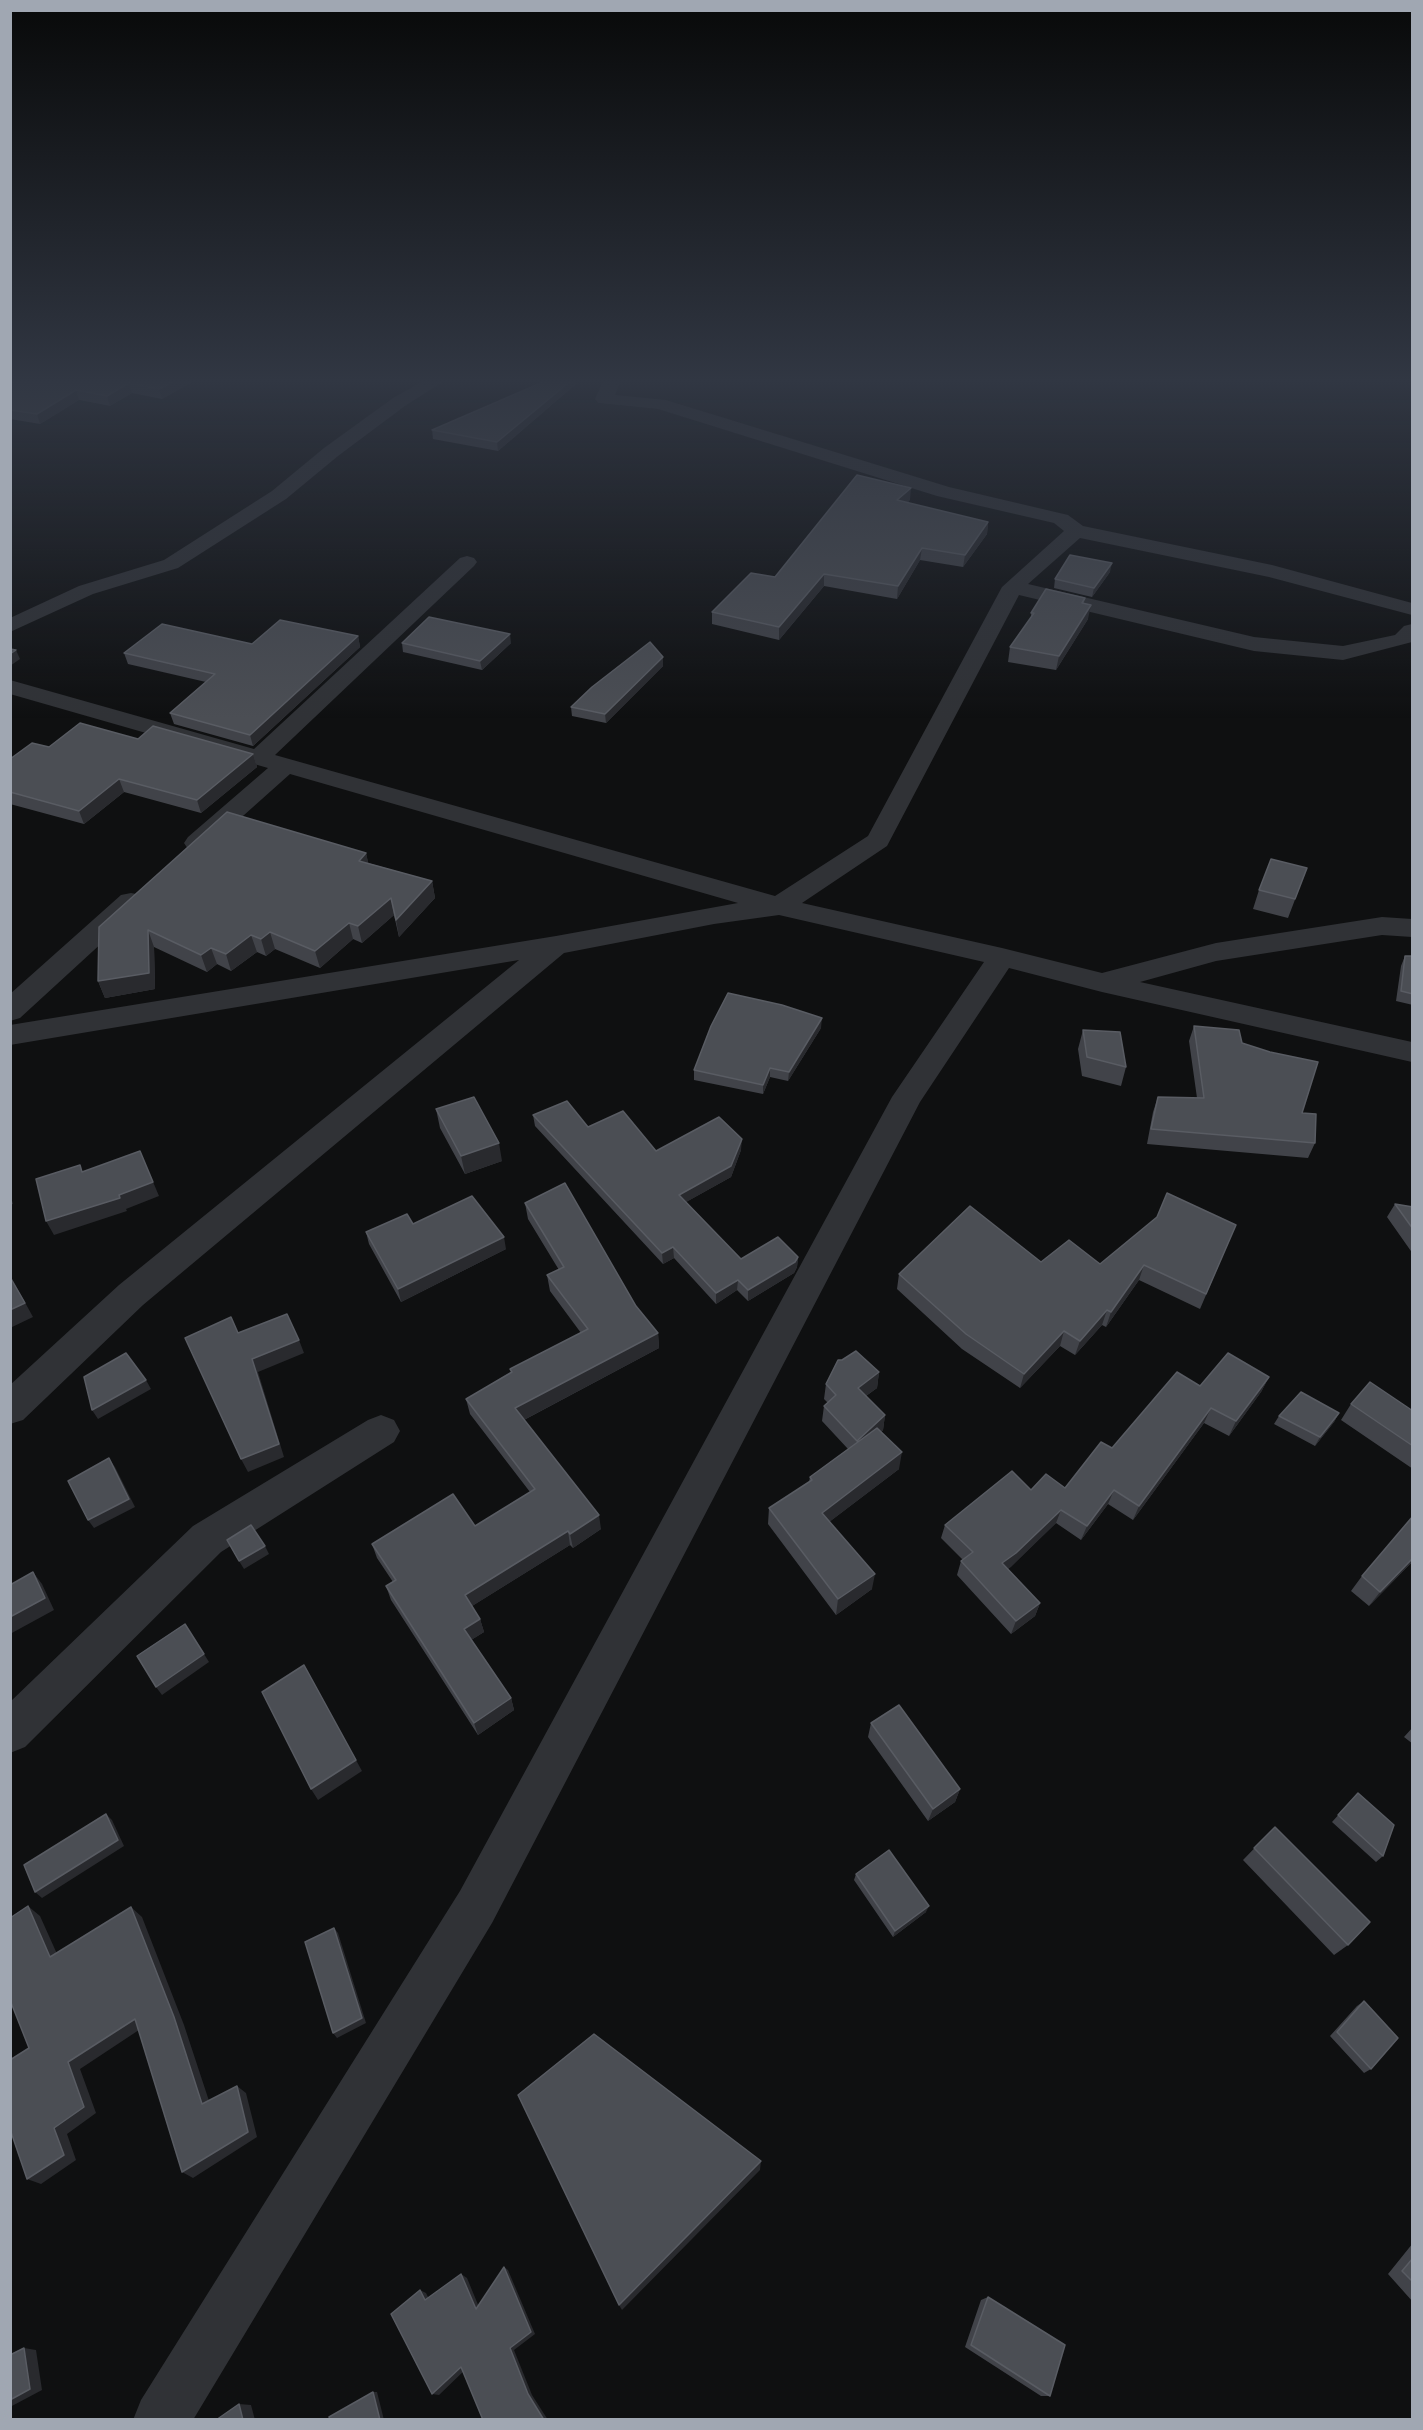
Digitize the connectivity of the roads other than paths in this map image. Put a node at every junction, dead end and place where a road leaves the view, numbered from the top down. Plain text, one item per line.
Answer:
1 (282, 492) edge
2 (946, 492) edge
3 (1076, 531) junction
4 (467, 562) dead end
5 (1013, 587) junction
6 (1413, 609) edge
7 (10, 626) edge
8 (1413, 632) edge
9 (10, 687) edge
10 (259, 757) junction
11 (286, 765) junction
12 (180, 858) edge
13 (153, 882) edge
14 (779, 906) junction
15 (1413, 928) edge
16 (556, 945) junction
17 (1002, 957) junction
18 (1102, 983) junction
19 (10, 1011) edge
20 (10, 1035) edge
21 (1413, 1052) edge
22 (10, 1409) edge
23 (381, 1431) dead end
24 (10, 1732) edge
25 (161, 2420) edge

1 - 7 street
2 - 3 street
3 - 5 street
3 - 6 street
4 - 10 street
5 - 8 street
5 - 14 street
9 - 10 street
10 - 11 street
11 - 12 street
11 - 14 street
13 - 19 street
14 - 16 street
14 - 17 street
15 - 18 street
16 - 20 street
16 - 22 street
17 - 18 street
17 - 25 street
18 - 21 street
23 - 24 street

